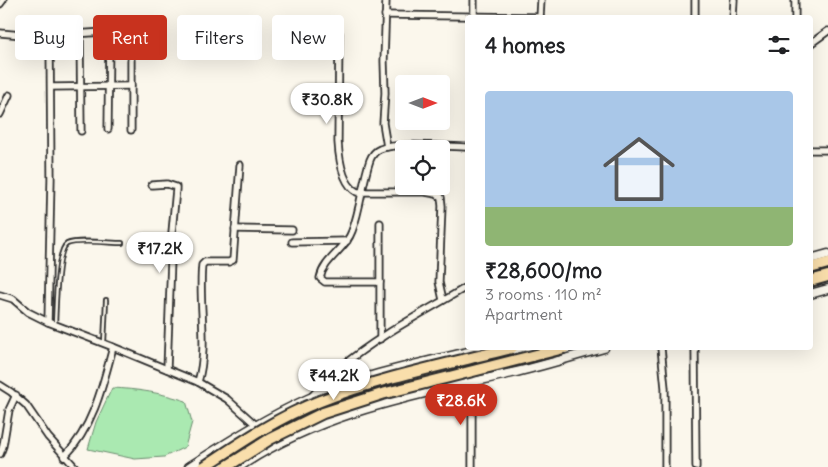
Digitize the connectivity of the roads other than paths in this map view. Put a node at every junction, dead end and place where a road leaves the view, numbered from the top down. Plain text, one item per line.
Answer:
1 (3, 0) edge
2 (386, 0) edge
3 (474, 0) edge
4 (541, 0) edge
5 (696, 0) edge
6 (734, 0) edge
7 (795, 0) edge
8 (0, 4) edge
9 (385, 15) junction
10 (474, 15) edge
11 (540, 15) edge
12 (695, 15) edge
13 (733, 15) edge
14 (795, 15) edge
15 (465, 18) edge
16 (828, 31) edge
17 (0, 33) edge
18 (83, 33) edge
19 (813, 42) edge
20 (80, 60) edge
21 (131, 60) dead end
22 (339, 60) edge
23 (108, 86) junction
24 (131, 86) junction
25 (51, 87) junction
26 (81, 87) junction
27 (9, 95) dead end
28 (0, 114) edge
29 (108, 129) dead end
30 (131, 130) dead end
31 (81, 131) dead end
32 (387, 147) junction
33 (465, 147) edge
34 (813, 150) edge
35 (826, 150) dead end
36 (240, 165) dead end
37 (152, 184) dead end
38 (362, 192) junction
39 (380, 223) dead end
40 (235, 228) junction
41 (292, 230) dead end
42 (347, 241) junction
43 (292, 242) dead end
44 (122, 243) dead end
45 (828, 254) edge
46 (813, 258) edge
47 (828, 263) edge
48 (813, 267) edge
49 (828, 276) edge
50 (813, 280) edge
51 (380, 282) junction
52 (465, 288) edge
53 (828, 289) edge
54 (813, 293) edge
55 (0, 295) edge
56 (106, 300) dead end
57 (443, 300) junction
58 (48, 322) junction
59 (55, 325) junction
60 (380, 340) junction
61 (104, 343) junction
62 (114, 347) junction
63 (475, 350) edge
64 (504, 350) edge
65 (556, 350) edge
66 (597, 350) edge
67 (662, 350) edge
68 (695, 350) edge
69 (167, 369) junction
70 (198, 382) junction
71 (469, 382) junction
72 (0, 385) edge
73 (16, 396) junction
74 (310, 398) junction
75 (256, 425) junction
76 (274, 447) junction
77 (1, 451) edge
78 (64, 457) junction
79 (75, 467) edge
80 (189, 467) edge
81 (204, 467) edge
82 (226, 467) edge
83 (240, 467) edge
84 (472, 467) edge
85 (665, 467) edge
86 (696, 467) edge

1 - 8 street
2 - 9 street
3 - 10 street
4 - 11 street
5 - 12 street
6 - 13 street
7 - 14 street
9 - 15 street
9 - 32 street
16 - 19 street
17 - 25 street
18 - 23 street
20 - 26 street
21 - 24 street
22 - 38 street
23 - 24 street
23 - 26 street
23 - 29 street
24 - 30 street
25 - 26 street
25 - 58 street
26 - 31 street
27 - 28 street
32 - 33 street
32 - 38 street
34 - 35 street
36 - 40 street
37 - 69 street
38 - 42 street
38 - 57 street
39 - 51 street
40 - 41 street
40 - 70 street
42 - 43 street
42 - 51 street
44 - 59 lane
45 - 46 main road
47 - 48 highway
49 - 50 highway
51 - 60 street
52 - 57 street
53 - 54 main road
55 - 58 street
56 - 61 lane
57 - 60 street
58 - 59 street
59 - 61 street
60 - 74 street
61 - 62 street
62 - 69 street
62 - 78 street
63 - 74 main road
64 - 81 highway, bridge
65 - 82 highway, bridge
66 - 71 main road
67 - 85 street
68 - 86 street
69 - 70 street
70 - 75 street
71 - 76 main road
71 - 84 street
72 - 73 street
73 - 77 street
73 - 78 street
74 - 75 main road
75 - 76 street
75 - 80 main road
76 - 83 main road
78 - 79 street

